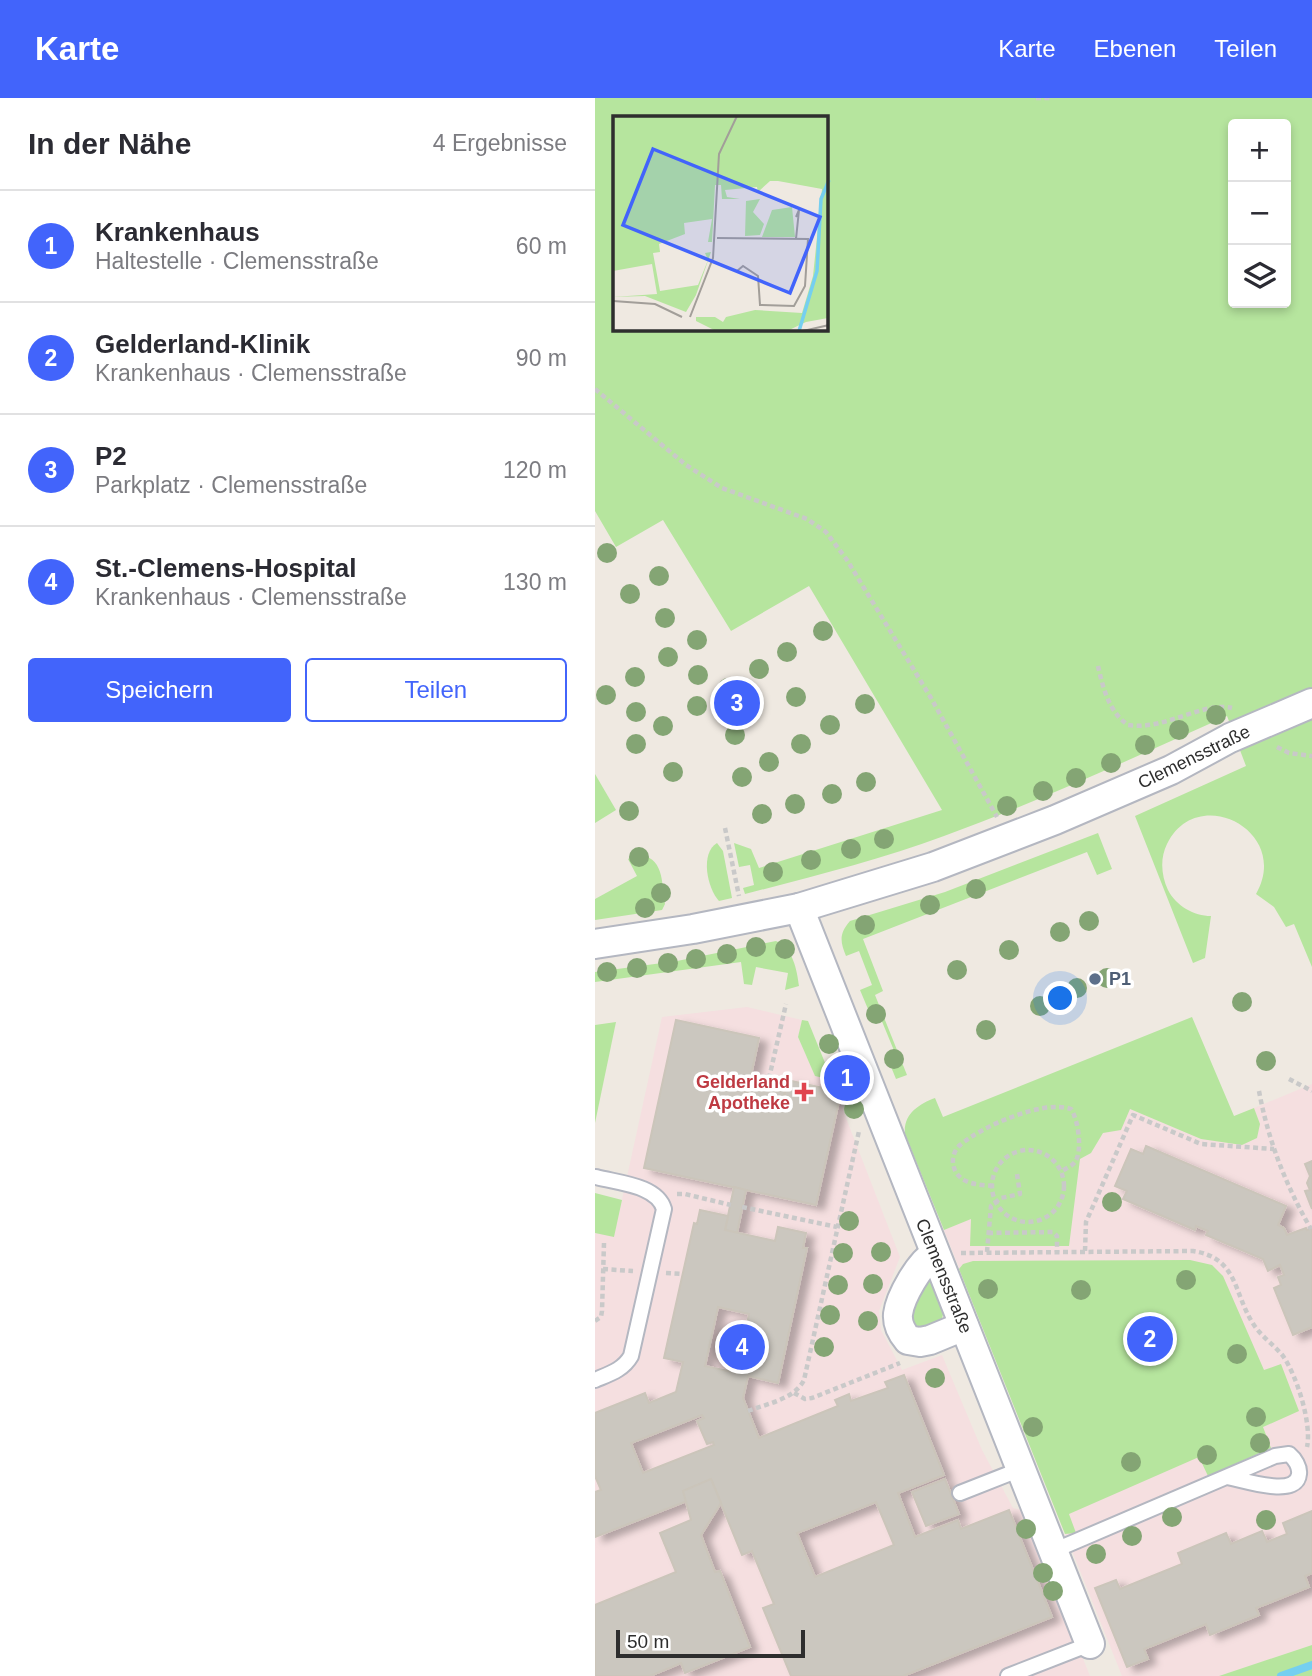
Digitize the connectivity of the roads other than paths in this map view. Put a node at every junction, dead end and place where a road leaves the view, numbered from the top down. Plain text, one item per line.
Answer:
1 (1312, 704) edge
2 (799, 908) junction
3 (595, 944) edge
4 (596, 1177) edge
5 (936, 1254) junction
6 (964, 1326) junction
7 (595, 1380) edge
8 (1021, 1469) junction
9 (1227, 1477) junction
10 (960, 1493) dead end
11 (1053, 1551) junction
12 (1090, 1644) joint
13 (1008, 1676) edge

1 - 2 street, Clemensstraße
2 - 3 street, Clemensstraße
2 - 5 street, Clemensstraße
4 - 7 lane
5 - 6 street, Clemensstraße
5 - 6 street
6 - 8 street, Clemensstraße
8 - 10 lane
8 - 11 street, Clemensstraße
9 - 9 lane
9 - 11 lane
11 - 12 street, Clemensstraße
12 - 13 lane

